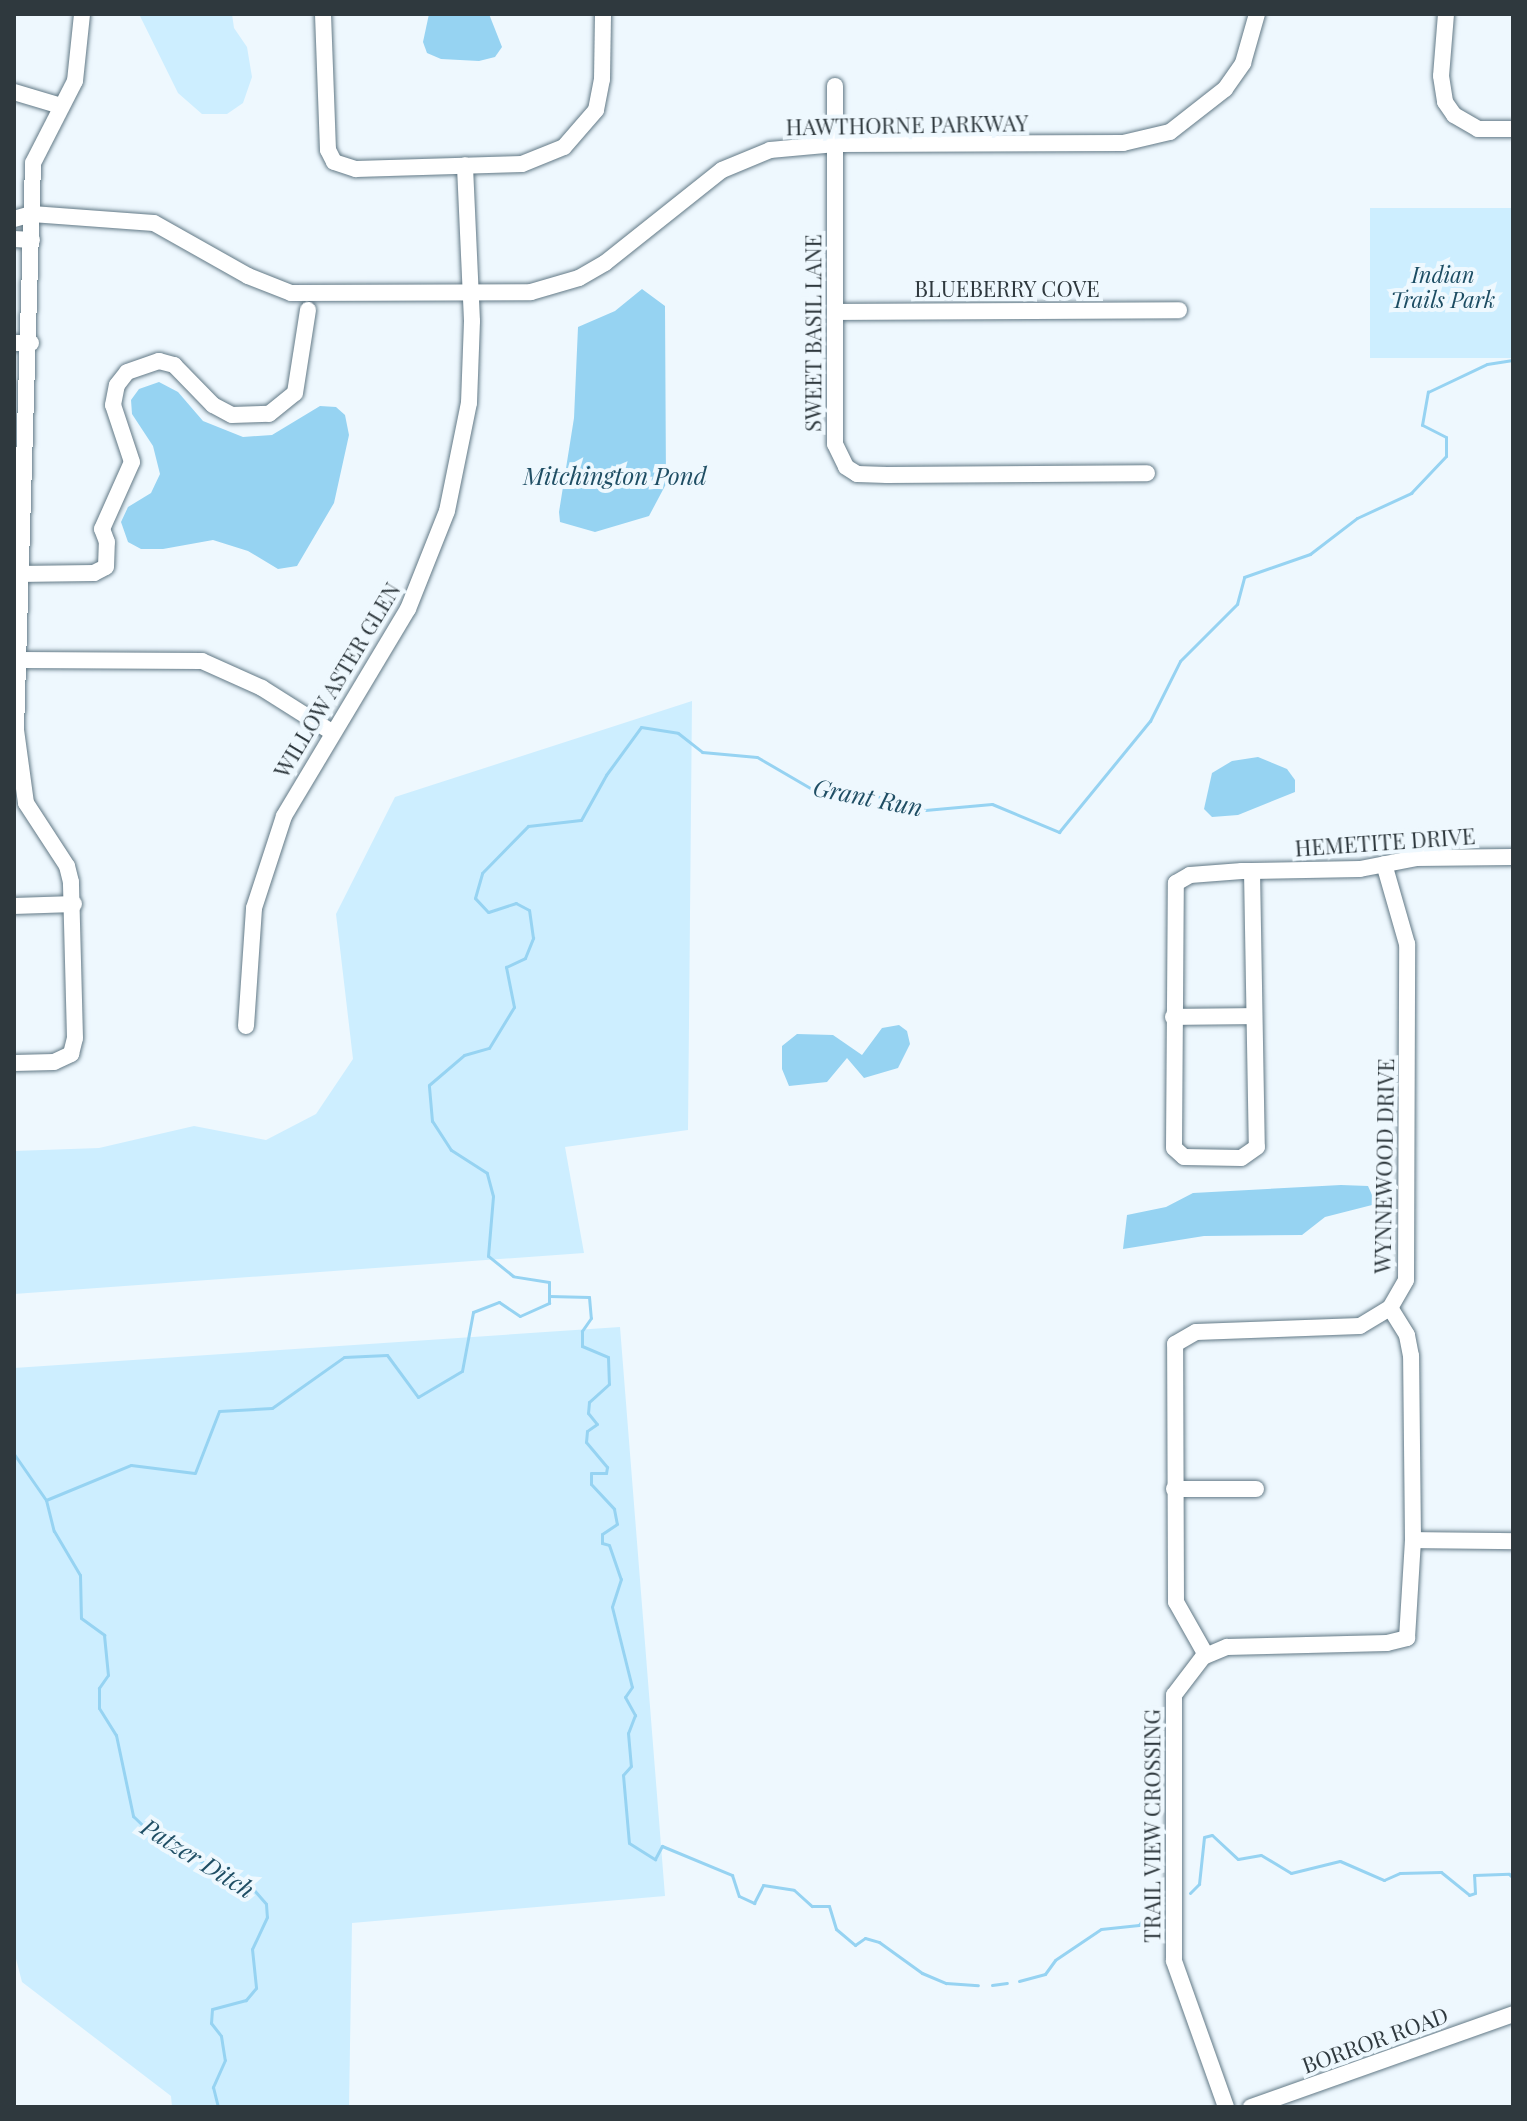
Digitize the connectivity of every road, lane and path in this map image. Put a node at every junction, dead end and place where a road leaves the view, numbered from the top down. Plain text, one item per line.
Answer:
1 (82, 14) edge
2 (323, 14) edge
3 (603, 14) edge
4 (1257, 14) edge
5 (1446, 14) edge
6 (835, 86) dead end
7 (14, 92) edge
8 (61, 106) junction
9 (1513, 129) edge
10 (836, 144) junction
11 (465, 165) junction
12 (21, 215) edge
13 (14, 239) edge
14 (32, 240) junction
15 (470, 293) junction
16 (308, 310) dead end
17 (1179, 310) dead end
18 (835, 312) junction
19 (23, 343) edge
20 (1147, 473) dead end
21 (17, 574) junction
22 (18, 660) junction
23 (330, 731) junction
24 (1513, 857) edge
25 (1384, 864) junction
26 (1252, 871) junction
27 (74, 904) junction
28 (14, 906) edge
29 (1254, 1016) junction
30 (1173, 1017) junction
31 (246, 1026) dead end
32 (14, 1063) edge
33 (1390, 1308) junction
34 (1174, 1489) junction
35 (1256, 1489) dead end
36 (1413, 1540) junction
37 (1513, 1541) edge
38 (1206, 1655) junction
39 (1513, 2014) edge
40 (1226, 2107) edge
41 (1251, 2107) edge

1 - 8 street
2 - 11 street
3 - 11 street
4 - 10 street, HAWTHORNE PARKWAY
5 - 9 street
6 - 10 street, SWEET BASIL LANE
7 - 8 street
8 - 12 street
10 - 15 street, HAWTHORNE PARKWAY
10 - 18 street, SWEET BASIL LANE
11 - 15 street, WILLOW ASTER GLEN
12 - 14 street
12 - 15 street, HAWTHORNE PARKWAY
13 - 14 street
14 - 19 street
15 - 23 street, WILLOW ASTER GLEN
16 - 21 street
17 - 18 street, BLUEBERRY COVE
18 - 20 street, SWEET BASIL LANE
19 - 21 street
21 - 22 street
22 - 23 street
22 - 27 street
23 - 31 street, WILLOW ASTER GLEN
24 - 25 street, HEMETITE DRIVE
25 - 26 street, HEMETITE DRIVE
25 - 33 street, WYNNEWOOD DRIVE
26 - 29 street
26 - 30 street, HEMETITE DRIVE
27 - 28 street
27 - 32 street
29 - 30 street
29 - 30 street
33 - 34 street
33 - 36 street
34 - 35 street
34 - 38 street
36 - 37 street
36 - 38 street
38 - 40 street, TRAIL VIEW CROSSING
39 - 41 street, BORROR ROAD

